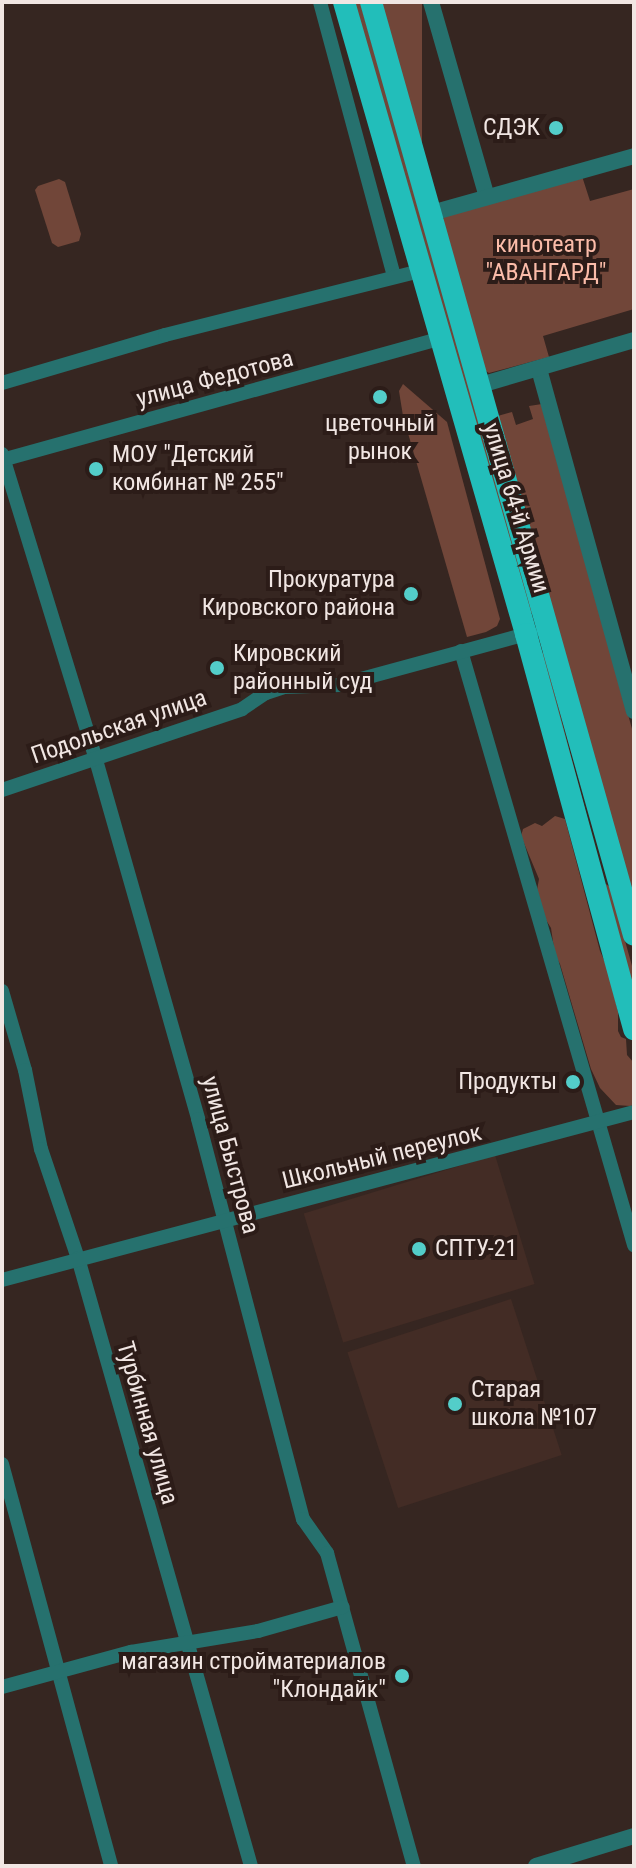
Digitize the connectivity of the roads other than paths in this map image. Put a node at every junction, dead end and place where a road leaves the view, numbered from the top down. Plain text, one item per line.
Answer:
1 (320, 2) edge
2 (344, 2) edge
3 (371, 2) edge
4 (431, 2) edge
5 (634, 156) edge
6 (487, 197) junction
7 (428, 214) junction
8 (419, 271) junction
9 (394, 276) junction
10 (438, 339) junction
11 (634, 340) edge
12 (539, 369) junction
13 (2, 383) edge
14 (477, 386) junction
15 (2, 458) edge
16 (536, 631) junction
17 (461, 651) junction
18 (634, 711) edge
19 (96, 760) junction
20 (2, 790) edge
21 (611, 853) junction
22 (587, 859) junction
23 (634, 935) edge
24 (2, 991) edge
25 (634, 1030) edge
26 (634, 1112) edge
27 (600, 1122) junction
28 (225, 1220) junction
29 (634, 1245) edge
30 (78, 1258) junction
31 (2, 1280) edge
32 (2, 1464) edge
33 (343, 1607) junction
34 (185, 1641) junction
35 (59, 1673) junction
36 (2, 1687) edge
37 (634, 1836) edge
38 (111, 1866) edge
39 (251, 1866) edge
40 (414, 1866) edge
41 (536, 1866) edge

1 - 9 street
2 - 8 highway, улица 64-й Армии
3 - 7 highway, улица 64-й Армии
4 - 6 street
5 - 6 street
6 - 7 street
7 - 14 highway, улица 64-й Армии
8 - 9 street
8 - 10 highway, улица 64-й Армии
9 - 13 street
10 - 15 street, улица Федотова
10 - 16 highway, улица 64-й Армии
11 - 12 street
12 - 14 street
12 - 18 street
14 - 16 highway, улица 64-й Армии
15 - 19 street, улица Быстрова
16 - 17 street, Подольская улица
16 - 21 highway, улица 64-й Армии
16 - 22 highway, улица 64-й Армии
17 - 19 street, Подольская улица
17 - 27 street
19 - 20 street, Подольская улица
19 - 28 street, улица Быстрова
21 - 22 highway
21 - 23 highway, улица 64-й Армии
22 - 25 highway, улица 64-й Армии
24 - 30 street, Турбинная улица
26 - 27 street, Школьный переулок
27 - 28 street, Школьный переулок
27 - 29 street
28 - 30 street, Школьный переулок
28 - 33 street, улица Быстрова
30 - 31 street, Школьный переулок
30 - 34 street, Турбинная улица
32 - 35 street
33 - 34 street
33 - 40 street, улица Быстрова
34 - 35 street
34 - 39 street, Турбинная улица
35 - 36 street
35 - 38 street
37 - 41 street

